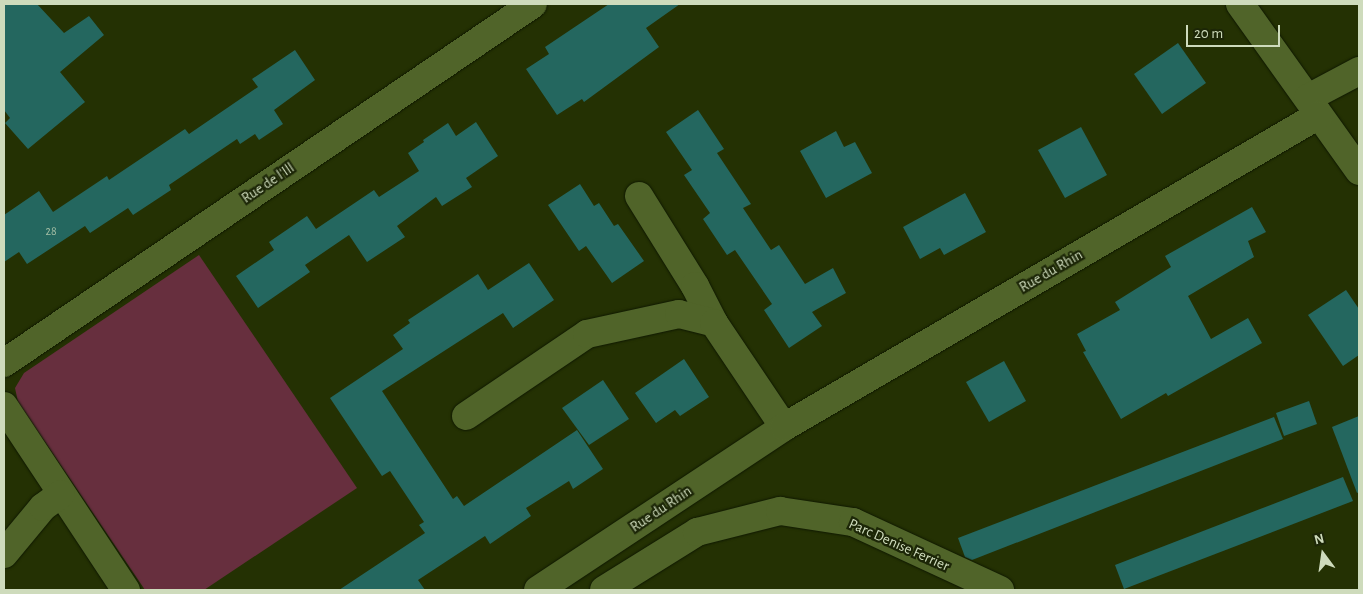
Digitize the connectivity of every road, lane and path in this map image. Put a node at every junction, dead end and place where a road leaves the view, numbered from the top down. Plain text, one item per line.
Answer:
1 (533, 4) edge
2 (1240, 4) edge
3 (1359, 71) edge
4 (1313, 107) junction
5 (1359, 171) edge
6 (639, 196) dead end
7 (714, 323) junction
8 (4, 363) edge
9 (4, 406) edge
10 (466, 416) dead end
11 (784, 427) junction
12 (61, 494) junction
13 (4, 554) edge
14 (126, 590) edge
15 (538, 590) edge
16 (604, 590) edge
17 (1000, 590) edge

1 - 8 street, Rue de l'Ill
2 - 4 street
3 - 4 street, Rue du Rhin
4 - 5 street
4 - 11 street, Rue du Rhin
6 - 7 street
7 - 10 street
7 - 11 street
9 - 12 street
11 - 15 street, Rue du Rhin
12 - 13 street
12 - 14 street
16 - 17 street, Parc Denise Ferrier

